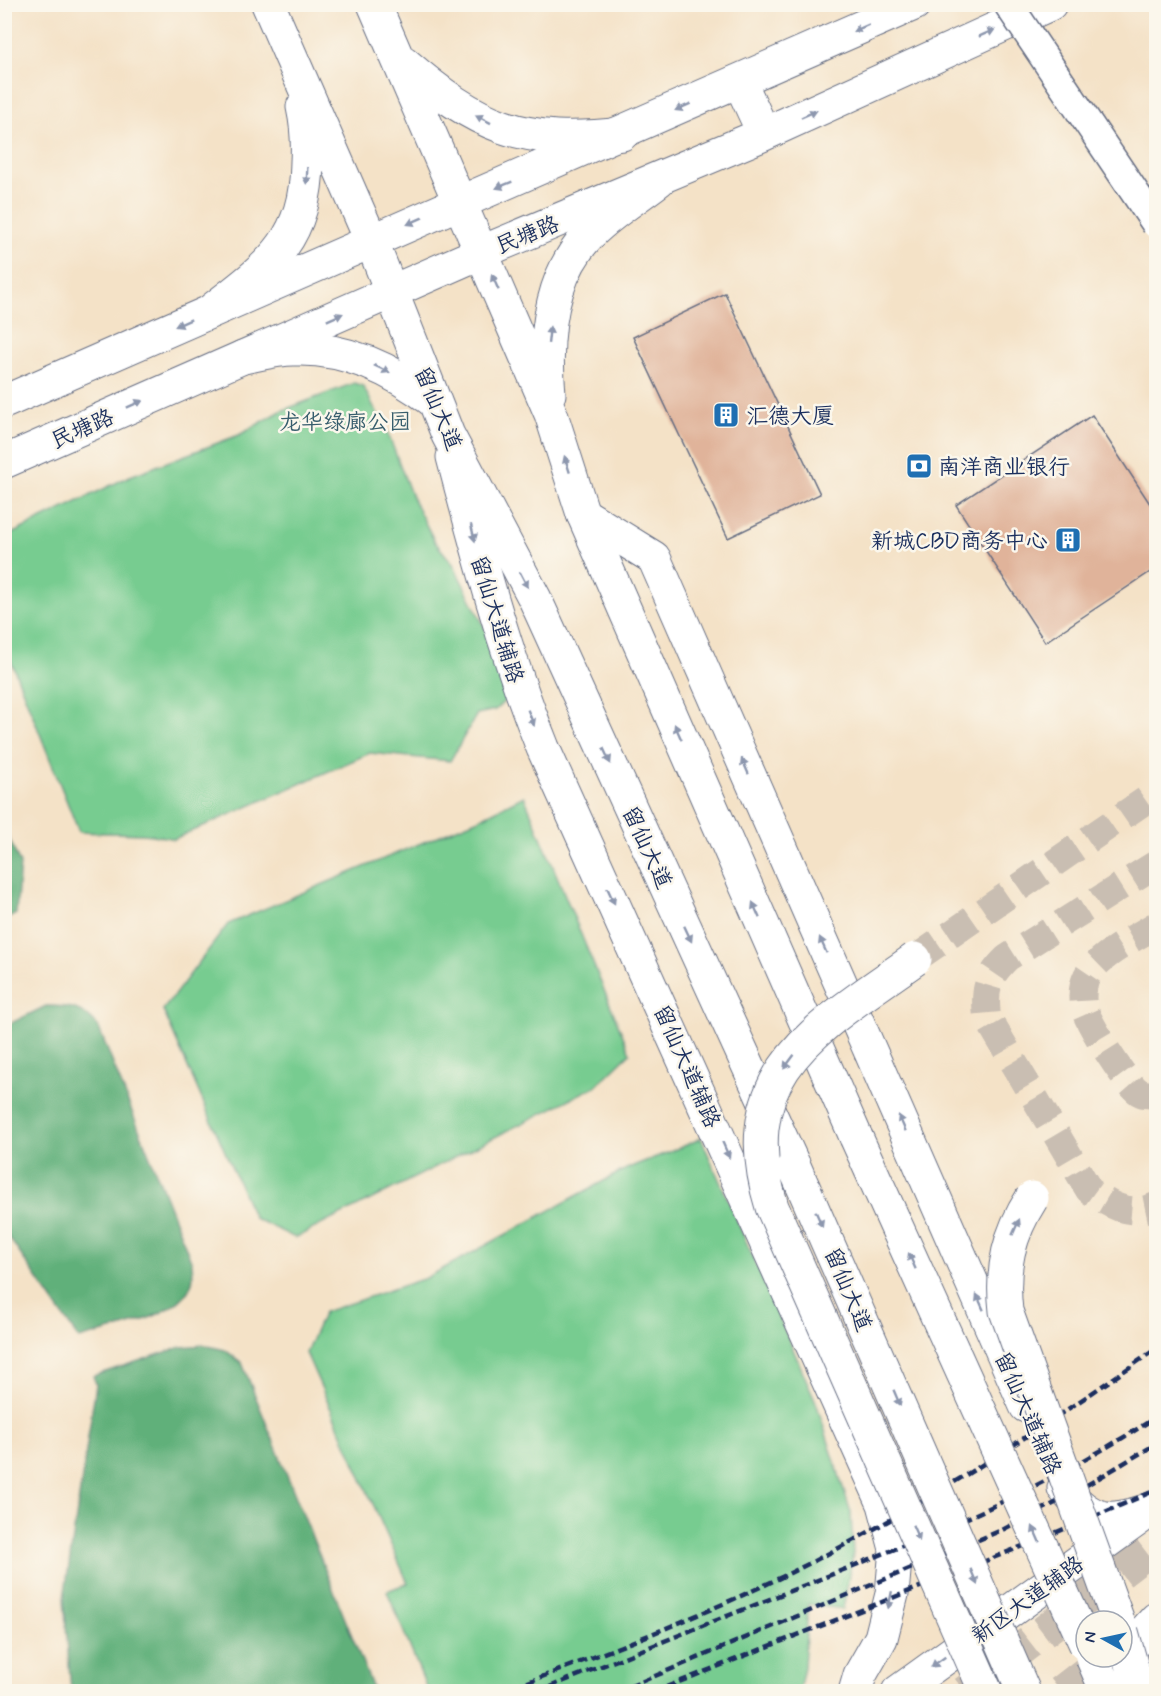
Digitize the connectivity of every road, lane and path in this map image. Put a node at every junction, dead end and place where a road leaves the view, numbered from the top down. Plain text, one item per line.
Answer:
1 (268, 4) edge
2 (374, 4) edge
3 (914, 4) edge
4 (1008, 4) edge
5 (1050, 4) edge
6 (290, 56) junction
7 (398, 58) junction
8 (740, 82) junction
9 (622, 134) junction
10 (764, 134) junction
11 (659, 180) junction
12 (458, 202) junction
13 (1156, 224) edge
14 (371, 240) junction
15 (482, 252) junction
16 (392, 292) junction
17 (213, 309) junction
18 (243, 357) junction
19 (4, 402) edge
20 (435, 402) junction
21 (550, 414) junction
22 (448, 435) junction
23 (4, 462) edge
24 (583, 514) junction
25 (915, 959) tunnel mouth
26 (1032, 1198) dead end
27 (1156, 1507) edge
28 (1114, 1609) edge
29 (1074, 1618) edge
30 (1156, 1619) edge
31 (1097, 1669) edge
32 (1132, 1669) edge
33 (855, 1692) edge
34 (898, 1692) edge
35 (986, 1692) edge
36 (1024, 1692) edge
37 (1091, 1692) edge
38 (1107, 1692) edge
39 (1139, 1692) edge

1 - 6 main road, 留仙大道
2 - 7 main road
3 -> 8 main road
4 - 13 street, bridge
10 -> 5 main road, 民塘路
6 - 14 main road, 留仙大道
6 -> 17 main road
9 -> 7 main road
7 - 12 main road
8 -> 9 main road
8 - 10 main road
9 -> 12 main road
10 - 11 main road, 民塘路
11 - 15 main road, 民塘路
21 -> 11 main road
12 -> 14 main road
12 - 15 main road
14 - 16 main road, 留仙大道
14 - 17 main road
15 - 16 main road, 民塘路
21 -> 15 main road
18 -> 16 main road, 民塘路
16 - 20 main road, 留仙大道
17 -> 19 main road
18 -> 20 main road
23 -> 18 main road, 民塘路
20 - 22 main road, 留仙大道
24 -> 21 main road
22 -> 33 main road, 留仙大道辅路
22 -> 36 main road, 留仙大道, bridge
27 -> 24 main road, 留仙大道辅路
29 -> 24 main road, bridge
25 -> 35 main road, bridge
28 -> 26 main road, bridge
27 -> 34 main road, 新区大道辅路
30 - 37 main road
31 - 38 main road, bridge
32 - 39 main road, bridge

